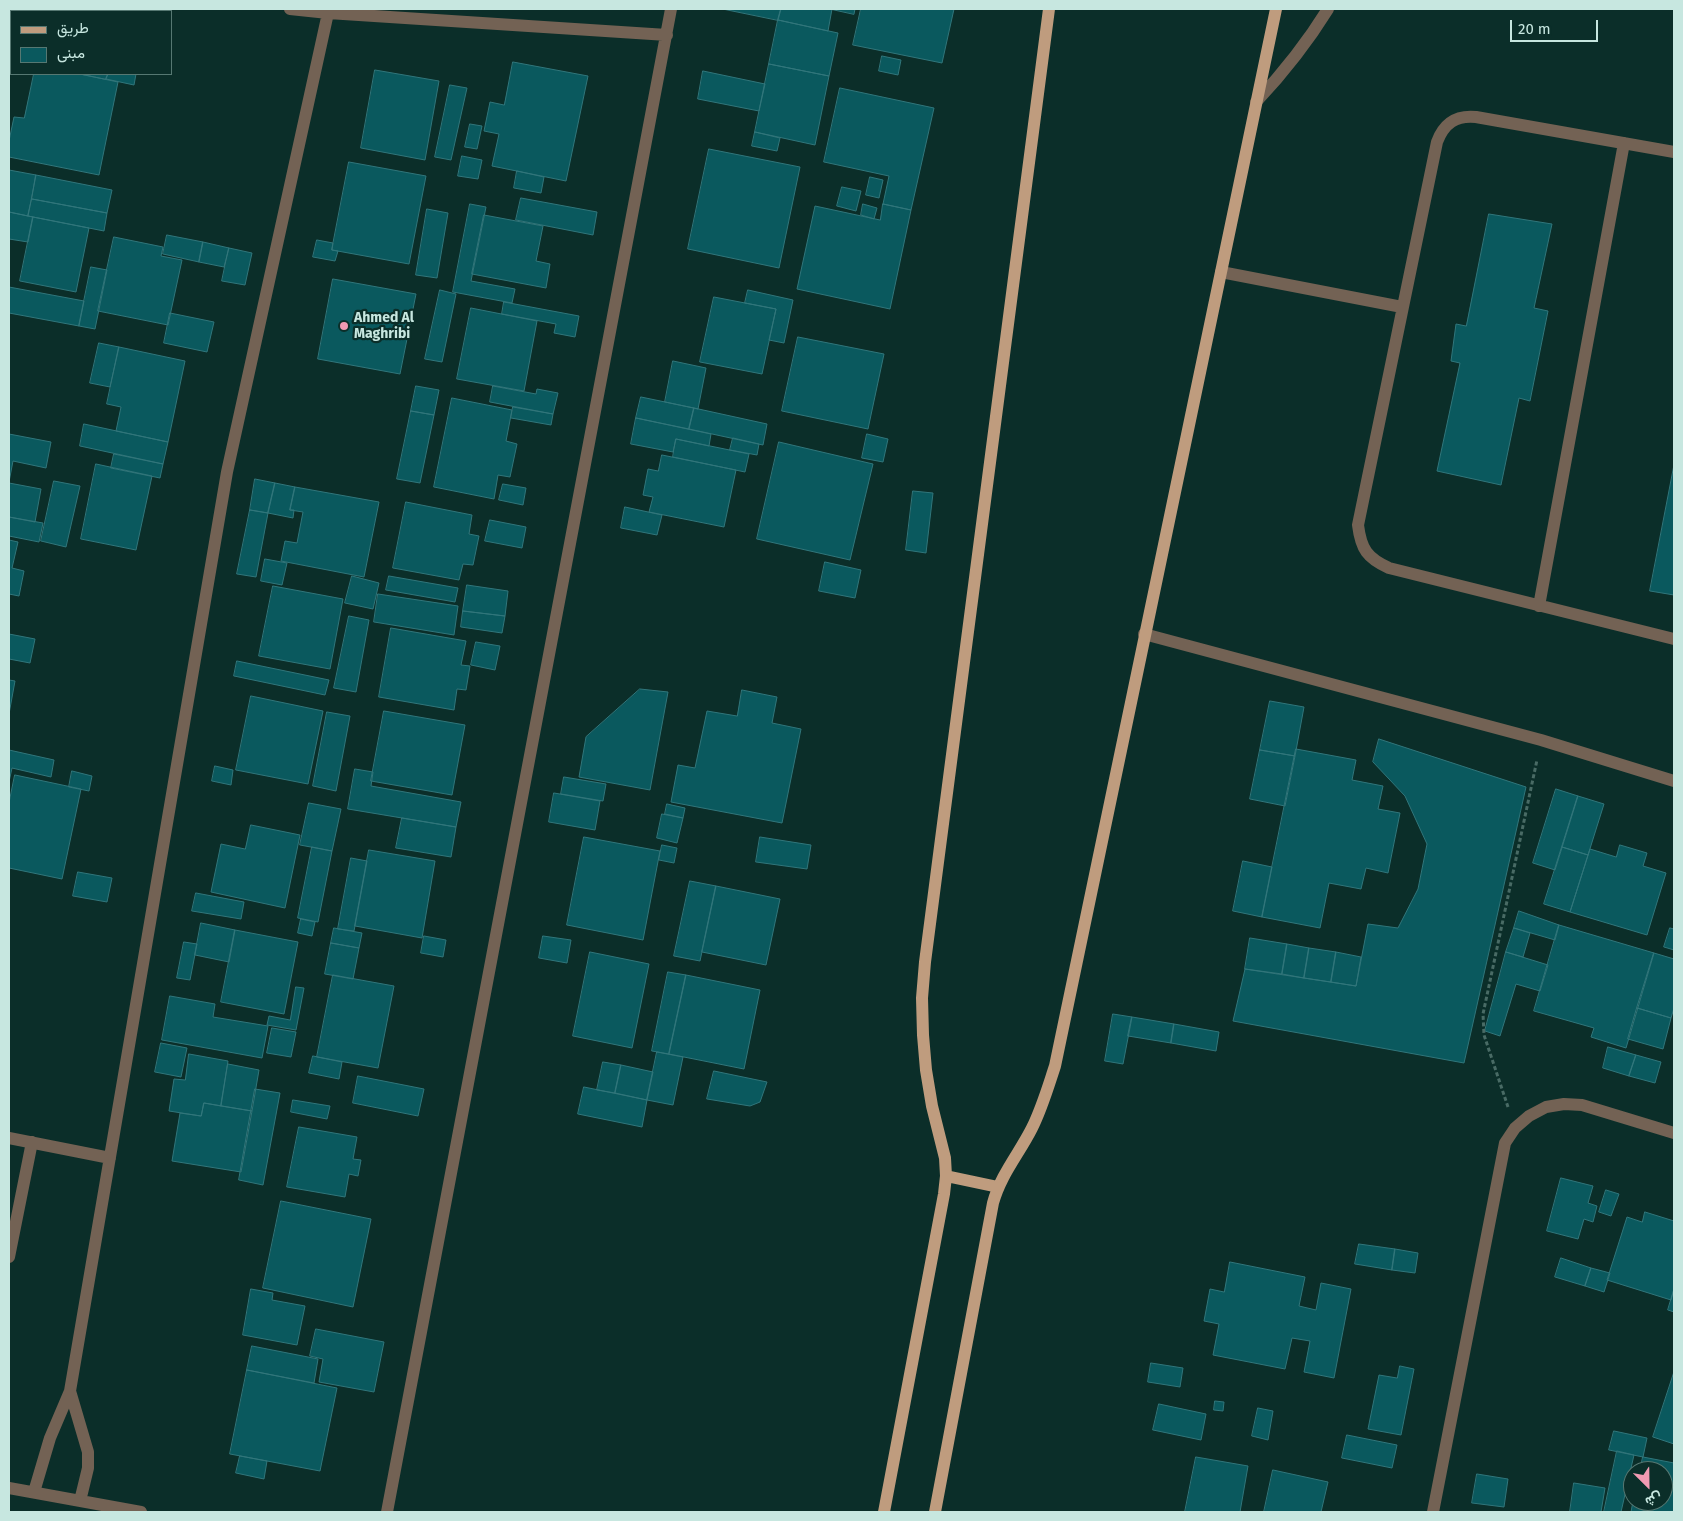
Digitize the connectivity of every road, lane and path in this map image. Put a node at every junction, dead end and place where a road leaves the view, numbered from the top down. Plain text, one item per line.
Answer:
1 (290, 9) edge
2 (671, 9) edge
3 (1050, 9) edge
4 (1276, 9) edge
5 (1328, 9) edge
6 (328, 13) junction
7 (667, 35) junction
8 (1256, 102) junction
9 (1624, 143) junction
10 (1674, 152) edge
11 (1220, 272) junction
12 (1402, 307) junction
13 (1539, 606) junction
14 (1144, 634) junction
15 (1674, 639) edge
16 (1541, 740) junction
17 (1674, 781) edge
18 (1515, 1128) junction
19 (1674, 1133) edge
20 (9, 1138) edge
21 (32, 1142) junction
22 (110, 1158) junction
23 (946, 1176) junction
24 (998, 1187) junction
25 (9, 1257) edge
26 (70, 1391) junction
27 (9, 1488) edge
28 (34, 1492) junction
29 (80, 1501) junction
30 (141, 1512) edge
31 (387, 1512) edge
32 (884, 1512) edge
33 (935, 1512) edge
34 (1433, 1512) edge

1 - 6 street
2 - 7 street
3 - 23 main road
4 - 8 main road
5 - 8 street
6 - 7 street
6 - 22 street
7 - 31 street
8 - 11 main road
9 - 10 street
9 - 12 street
9 - 13 street
11 - 12 street
11 - 14 main road
12 - 13 street
13 - 15 street
14 - 16 street
14 - 24 main road
16 - 17 street
16 - 18 path
18 - 19 street
18 - 34 street
20 - 21 street
21 - 22 street
21 - 25 street
22 - 26 street
23 - 24 main road
23 - 32 main road
24 - 33 main road
26 - 28 street
26 - 29 street
27 - 28 street
28 - 29 street
29 - 30 street

